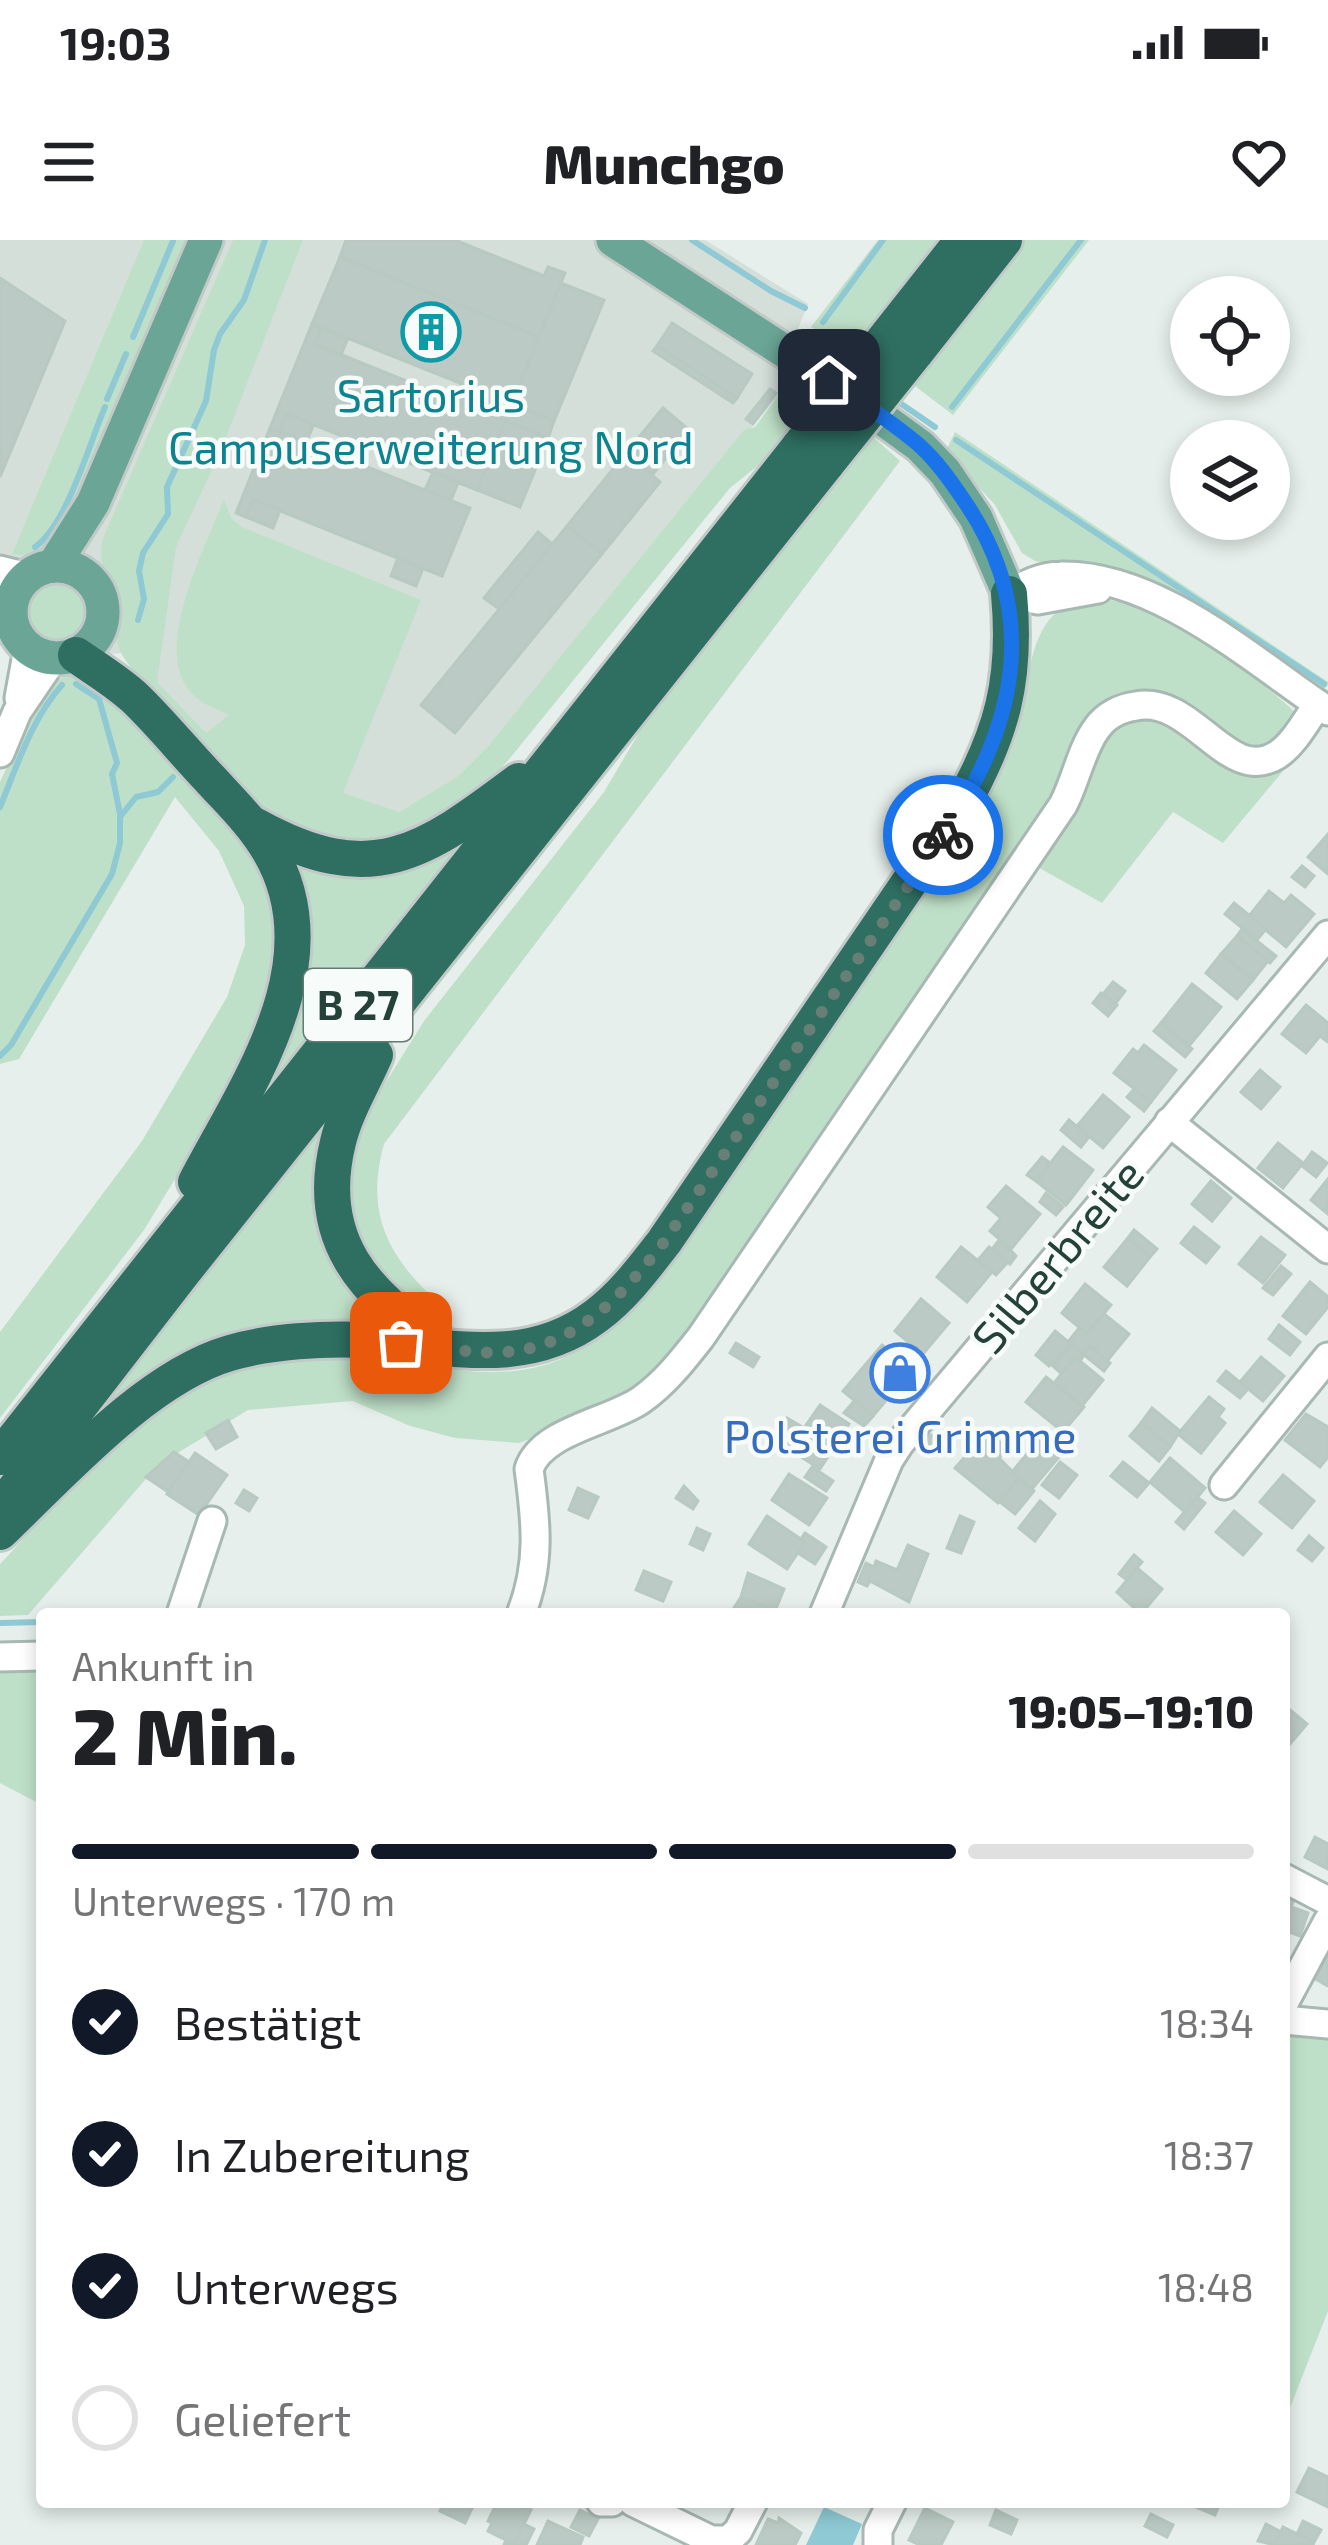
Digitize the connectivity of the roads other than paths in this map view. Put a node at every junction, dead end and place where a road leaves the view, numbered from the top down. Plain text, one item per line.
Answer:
1 (206, 240) edge
2 (613, 240) edge
3 (963, 240) edge
4 (1004, 240) edge
5 (901, 344) junction
6 (813, 455) junction
7 (30, 579) edge
8 (1009, 594) junction
9 (64, 650) junction
10 (1323, 708) edge
11 (560, 750) junction
12 (0, 752) edge
13 (252, 824) junction
14 (1328, 935) edge
15 (399, 1004) junction
16 (1169, 1122) junction
17 (1328, 1249) edge
18 (155, 1259) junction
19 (443, 1346) junction
20 (1328, 1357) edge
21 (0, 1457) edge
22 (1225, 1485) dead end
23 (0, 1509) edge
24 (212, 1521) dead end
25 (0, 1532) edge
26 (183, 1608) edge
27 (523, 1608) edge
28 (836, 1608) edge
29 (36, 1656) edge
30 (0, 1657) edge
31 (1290, 1881) edge
32 (1328, 1901) edge
33 (1328, 1922) edge
34 (1290, 1992) edge
35 (1290, 2021) edge
36 (1328, 2024) edge
37 (645, 2508) edge
38 (750, 2508) edge
39 (882, 2508) edge
40 (878, 2545) edge

1 - 7 main road
2 - 8 main road
3 - 5 highway, B 27
4 - 5 highway, B 27
5 - 6 highway, B 27, bridge
6 - 11 highway, B 27
6 - 15 highway, B 27
7 - 9 main road
7 - 9 main road
8 - 10 street
8 - 19 highway
9 - 12 street
9 - 13 highway
10 - 27 street
11 - 13 highway
11 - 18 highway, B 27
13 - 18 highway
14 - 16 street, Silberbreite
15 - 19 highway
15 - 23 highway, B 27
16 - 17 street
16 - 28 street, Silberbreite
18 - 21 highway, B 27
19 - 25 highway
20 - 22 street
24 - 26 street
29 - 30 street
31 - 32 street
33 - 34 street
35 - 36 street
37 - 38 street
39 - 40 street

